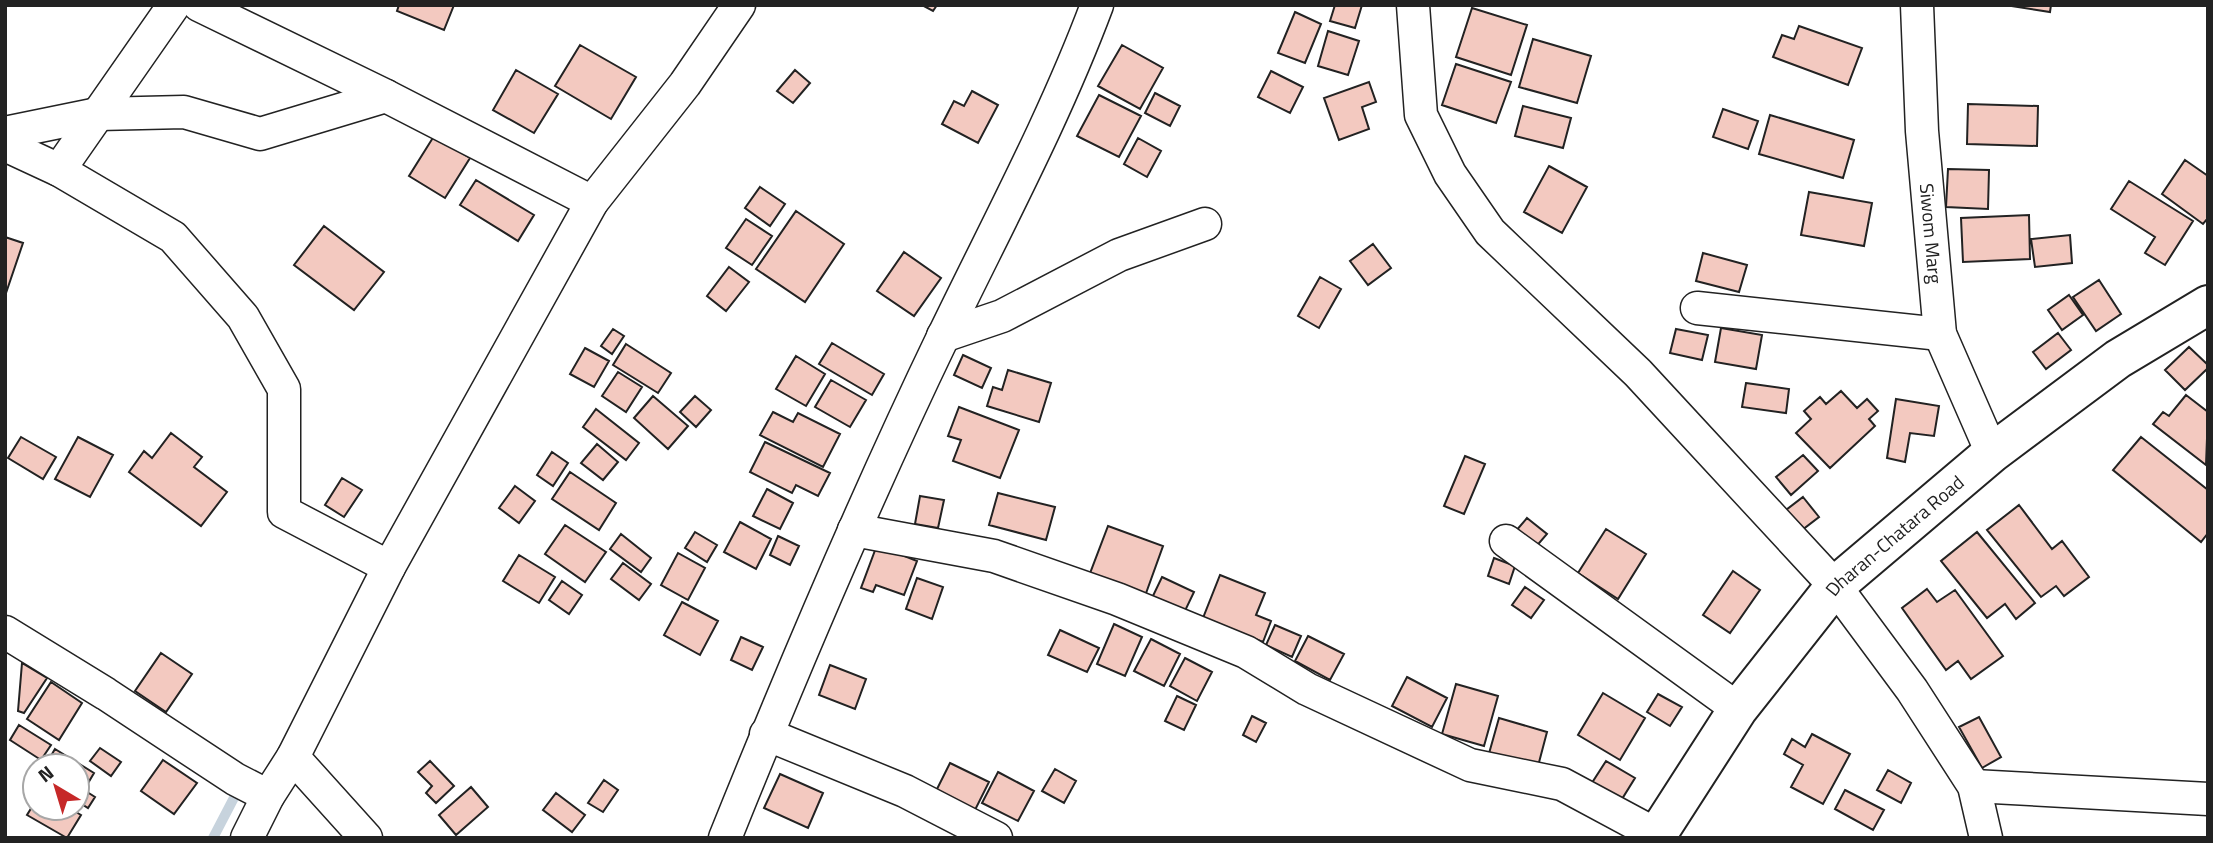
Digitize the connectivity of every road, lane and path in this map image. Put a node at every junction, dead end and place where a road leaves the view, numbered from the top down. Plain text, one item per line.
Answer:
1 (174, 5) edge
2 (199, 5) edge
3 (739, 5) edge
4 (1097, 5) edge
5 (1413, 5) edge
6 (1917, 5) edge
7 (386, 96) junction
8 (98, 114) junction
9 (5, 133) edge
10 (5, 145) edge
11 (59, 170) junction
12 (592, 201) junction
13 (1205, 224) dead end
14 (2208, 305) edge
15 (1696, 307) dead end
16 (1940, 334) junction
17 (943, 336) junction
18 (1992, 453) junction
19 (854, 530) junction
20 (1506, 541) dead end
21 (389, 567) junction
22 (1835, 586) junction
23 (5, 632) edge
24 (1738, 709) junction
25 (766, 734) junction
26 (293, 757) junction
27 (1973, 786) junction
28 (268, 796) junction
29 (2208, 799) edge
30 (1656, 837) edge
31 (247, 838) edge
32 (366, 838) edge
33 (725, 838) edge
34 (996, 838) edge
35 (1986, 838) edge

1 - 8 street
2 - 7 street
3 - 12 street
4 - 17 street
5 - 22 street
6 - 16 street, Siwom Marg
7 - 8 street
7 - 12 street
8 - 9 street
8 - 11 street
10 - 11 street
11 - 21 street
12 - 21 street
13 - 17 street
14 - 18 main road, Dharan-Chatara Road
15 - 16 street
16 - 18 street, Siwom Marg
17 - 19 street
18 - 22 main road, Dharan-Chatara Road
19 - 25 street
19 - 30 street
20 - 24 street
21 - 26 street
22 - 24 main road, Dharan-Chatara Road
22 - 27 street
23 - 28 street
24 - 30 main road, Dharan-Chatara Road
25 - 33 street
25 - 34 street
26 - 28 street
26 - 32 street
27 - 29 street
27 - 35 street
28 - 31 street

